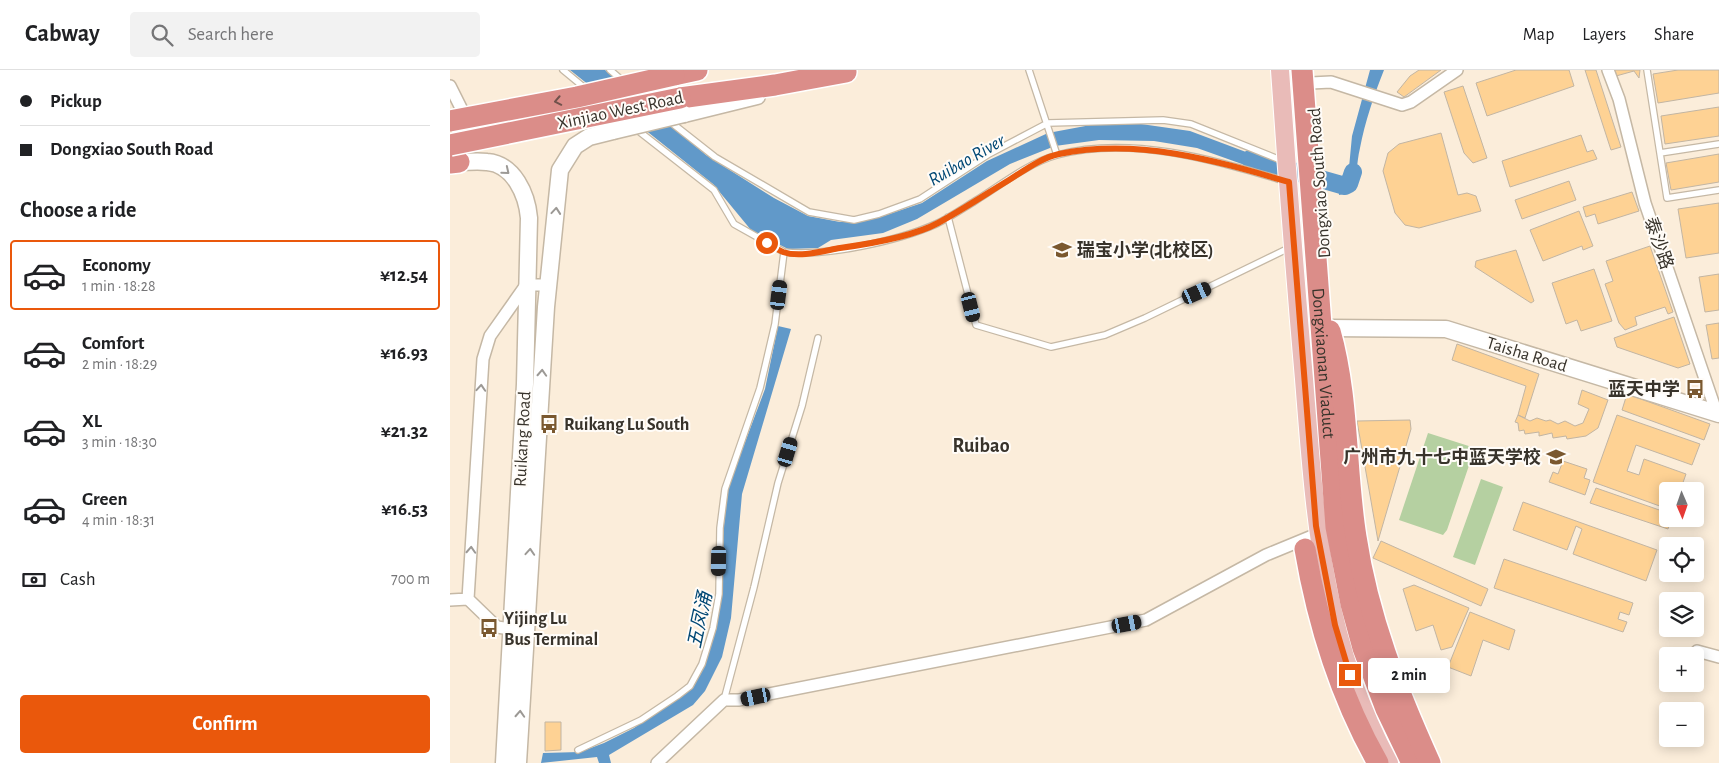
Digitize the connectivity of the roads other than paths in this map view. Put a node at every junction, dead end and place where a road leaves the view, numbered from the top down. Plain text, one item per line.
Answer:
1 (563, 70) edge
2 (610, 70) edge
3 (697, 70) edge
4 (789, 70) edge
5 (794, 70) edge
6 (1029, 70) edge
7 (1280, 70) edge
8 (1288, 70) edge
9 (1457, 70) edge
10 (1608, 70) edge
11 (1647, 70) edge
12 (850, 71) edge
13 (681, 72) edge
14 (1307, 78) edge
15 (450, 86) edge
16 (754, 88) junction
17 (632, 89) dead end
18 (640, 95) dead end
19 (601, 101) dead end
20 (609, 106) dead end
21 (682, 106) junction
22 (654, 108) dead end
23 (709, 108) junction
24 (450, 114) edge
25 (661, 114) dead end
26 (450, 120) edge
27 (1048, 123) junction
28 (1719, 144) edge
29 (1660, 153) junction
30 (1057, 155) junction
31 (453, 157) edge
32 (1288, 163) junction
33 (1289, 182) junction
34 (1719, 190) edge
35 (948, 217) junction
36 (1293, 246) junction
37 (784, 252) junction
38 (526, 285) junction
39 (548, 285) junction
40 (1329, 328) junction
41 (818, 338) dead end
42 (1718, 414) edge
43 (1311, 542) junction
44 (468, 599) junction
45 (450, 600) edge
46 (518, 630) junction
47 (1704, 653) edge
48 (1719, 657) edge
49 (724, 700) junction
50 (578, 750) dead end
51 (504, 763) edge
52 (518, 763) edge
53 (657, 763) edge
54 (1378, 763) edge
55 (1389, 763) edge
56 (1396, 763) edge
57 (1412, 763) edge
58 (1420, 763) edge
59 (1430, 763) edge

1 - 19 lane
2 - 17 lane
3 - 13 highway, Xinjiao West Road
4 - 21 highway, Xinjiao West Road
5 - 16 highway
6 - 27 lane
7 - 32 main road, Dongxiao South Road
8 - 56 highway, Dongxiaonan Viaduct
9 - 14 street
10 - 42 street, 泰沙路
11 - 29 lane
12 - 16 highway
12 - 23 main road
13 -> 26 highway, Xinjiao West Road, bridge
14 - 40 main road, Dongxiao South Road
14 - 57 highway, Dongxiaonan Viaduct
15 - 31 street
16 - 21 highway
16 - 23 highway
18 - 22 lane
20 - 37 lane
21 - 23 main road
21 - 31 highway, Xinjiao West Road, bridge
39 -> 21 main road, Ruikang Road, bridge
24 - 31 street
25 - 27 lane
27 - 30 lane
27 - 32 lane
28 - 29 lane
29 - 34 lane
30 - 33 lane
30 - 35 lane
31 -> 38 main road, Ruikang Road
32 - 33 main road, Dongxiao South Road
33 - 36 main road, Dongxiao South Road
35 - 36 lane
35 - 37 lane
36 - 43 main road, Dongxiao South Road
37 - 50 lane
38 - 39 street
44 -> 38 street
38 - 46 main road, Ruikang Road
46 -> 39 main road, Ruikang Road
40 - 42 main road, Taisha Road
40 - 58 main road, Dongxiao South Road
40 - 59 highway
41 - 49 lane
43 - 49 street
43 - 54 highway
43 - 55 main road, Dongxiao South Road
44 - 45 street
44 - 46 street
46 - 51 main road, Ruikang Road
52 -> 46 main road, Ruikang Road
47 - 48 street
49 - 53 street

